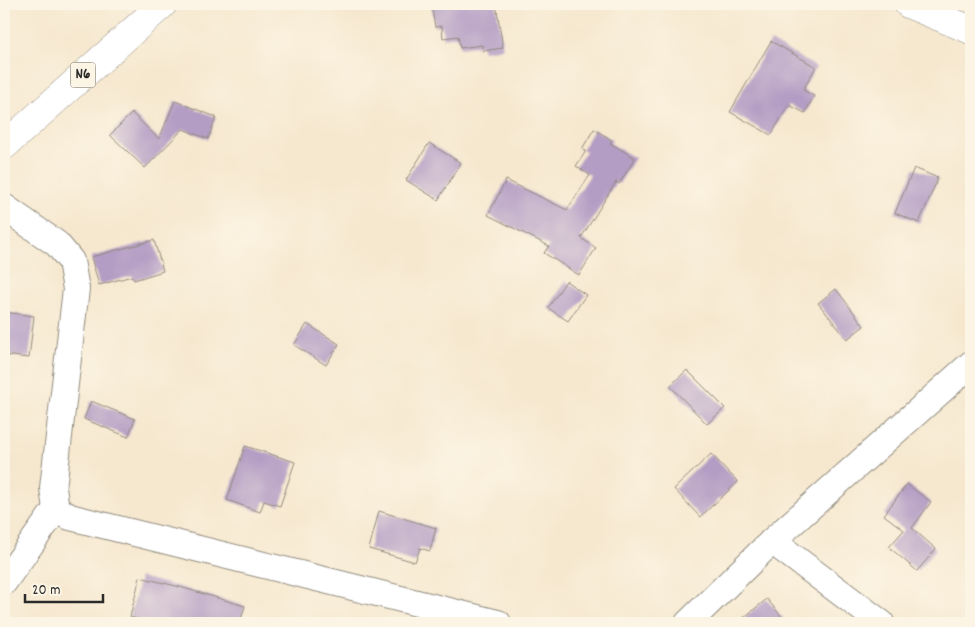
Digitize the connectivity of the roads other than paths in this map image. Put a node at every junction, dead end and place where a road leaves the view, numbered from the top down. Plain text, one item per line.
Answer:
1 (162, 4) edge
2 (908, 4) edge
3 (971, 30) edge
4 (4, 146) edge
5 (4, 207) edge
6 (971, 364) edge
7 (56, 509) junction
8 (772, 541) junction
9 (4, 582) edge
10 (498, 623) edge
11 (688, 623) edge
12 (881, 623) edge

1 - 4 main road, N6
2 - 3 main road
5 - 7 street
6 - 8 street
7 - 9 street
7 - 10 street
8 - 11 street
8 - 12 street

